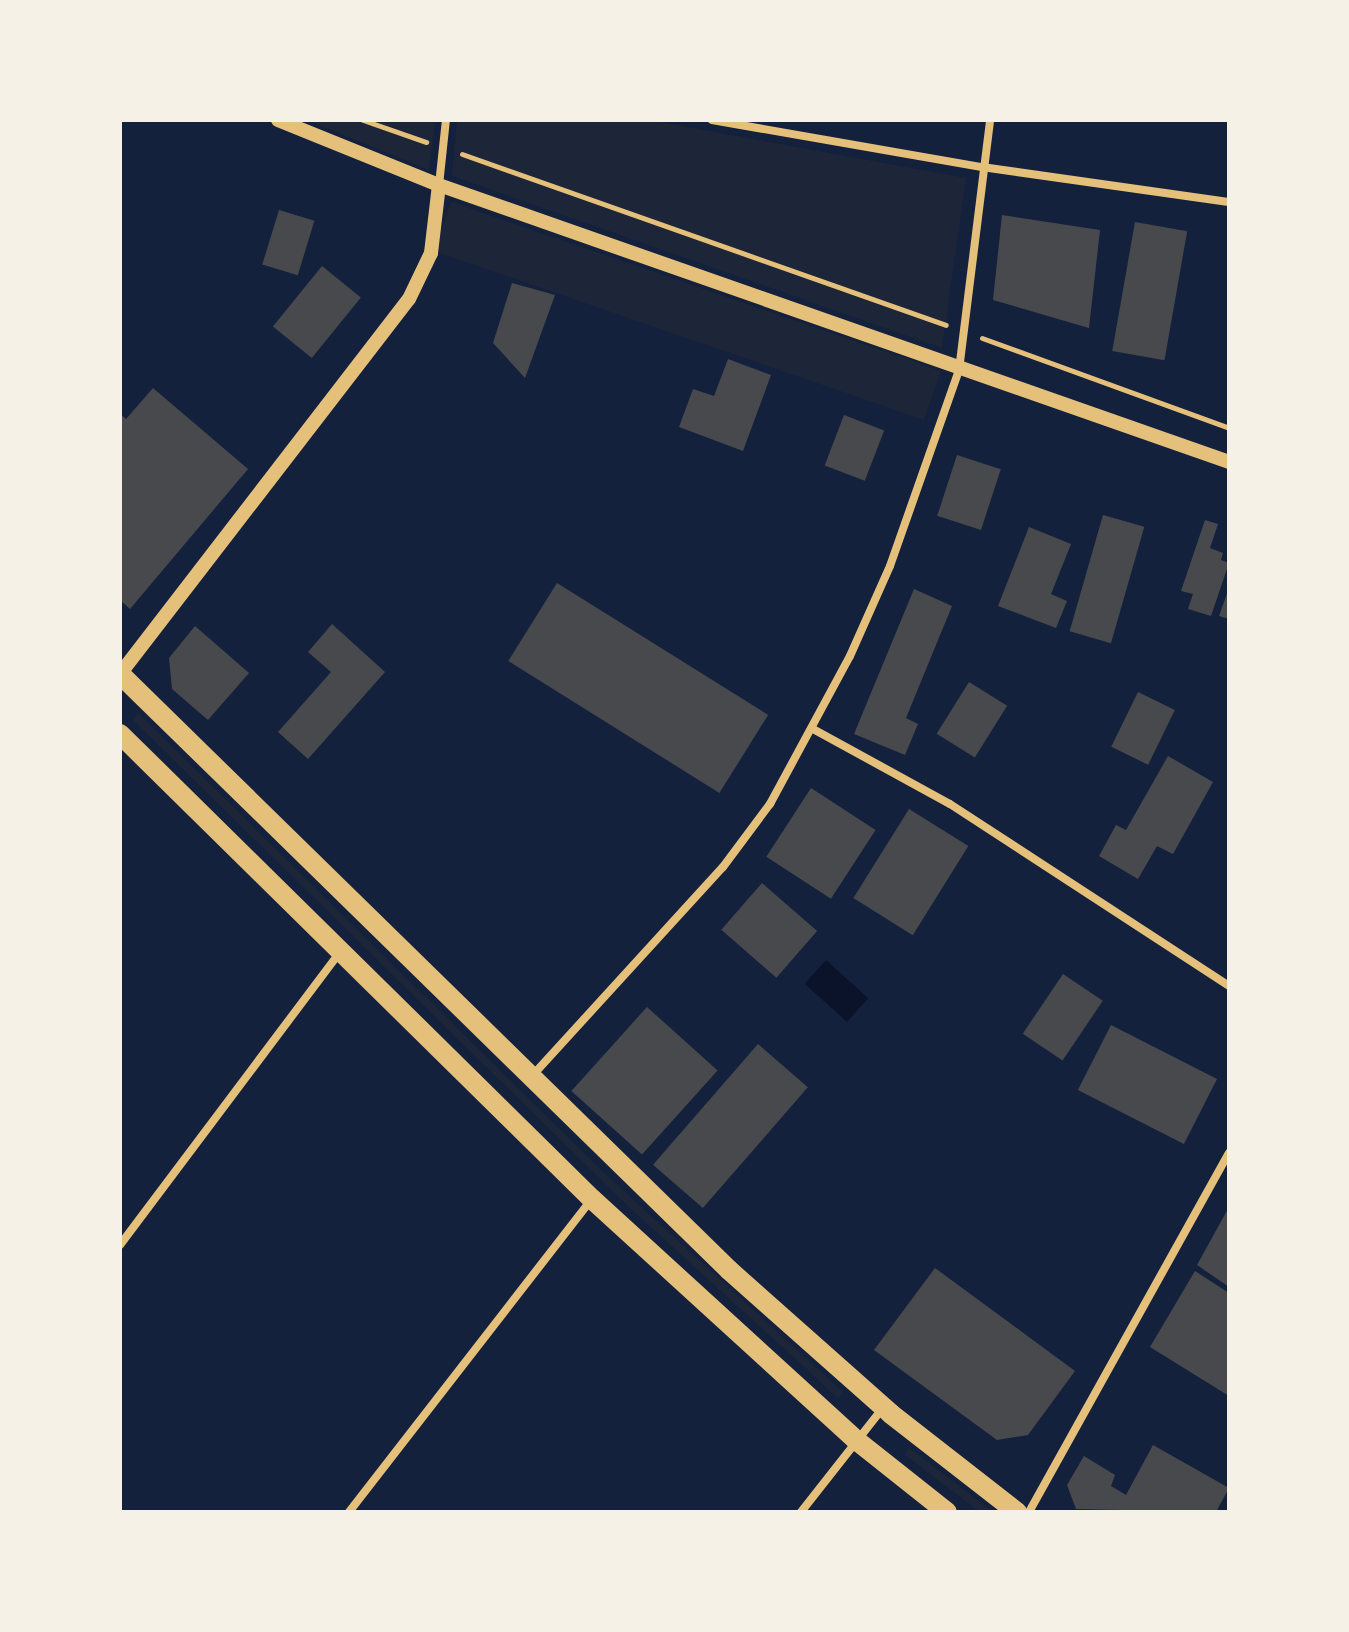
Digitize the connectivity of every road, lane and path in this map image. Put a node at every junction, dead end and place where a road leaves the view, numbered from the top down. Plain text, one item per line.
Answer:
1 (278, 120) edge
2 (363, 120) edge
3 (446, 120) edge
4 (712, 120) edge
5 (990, 120) edge
6 (443, 148) junction
7 (982, 167) junction
8 (439, 185) junction
9 (1229, 202) edge
10 (963, 331) junction
11 (959, 370) junction
12 (1229, 428) edge
13 (1229, 462) edge
14 (120, 674) edge
15 (813, 729) junction
16 (120, 734) edge
17 (341, 951) junction
18 (1229, 986) edge
19 (531, 1076) junction
20 (1229, 1153) edge
21 (592, 1199) junction
22 (120, 1245) edge
23 (883, 1407) junction
24 (856, 1440) junction
25 (349, 1512) edge
26 (801, 1512) edge
27 (947, 1512) edge
28 (1017, 1512) edge
29 (1029, 1512) edge

1 - 8 street
2 - 6 path
3 - 6 street
4 - 7 street
5 - 7 street
6 - 8 street
6 - 10 path
7 - 9 street
7 - 10 street
8 - 11 street
8 - 14 street
10 - 11 street
10 - 12 path
11 - 13 street
11 - 15 street
14 - 19 main road
15 - 18 street
15 - 19 street
16 - 17 main road
17 - 21 main road
17 - 22 street
19 - 23 main road
20 - 29 street
21 - 24 main road
21 - 25 street
23 - 24 street
23 - 28 main road
24 - 26 street
24 - 27 main road

